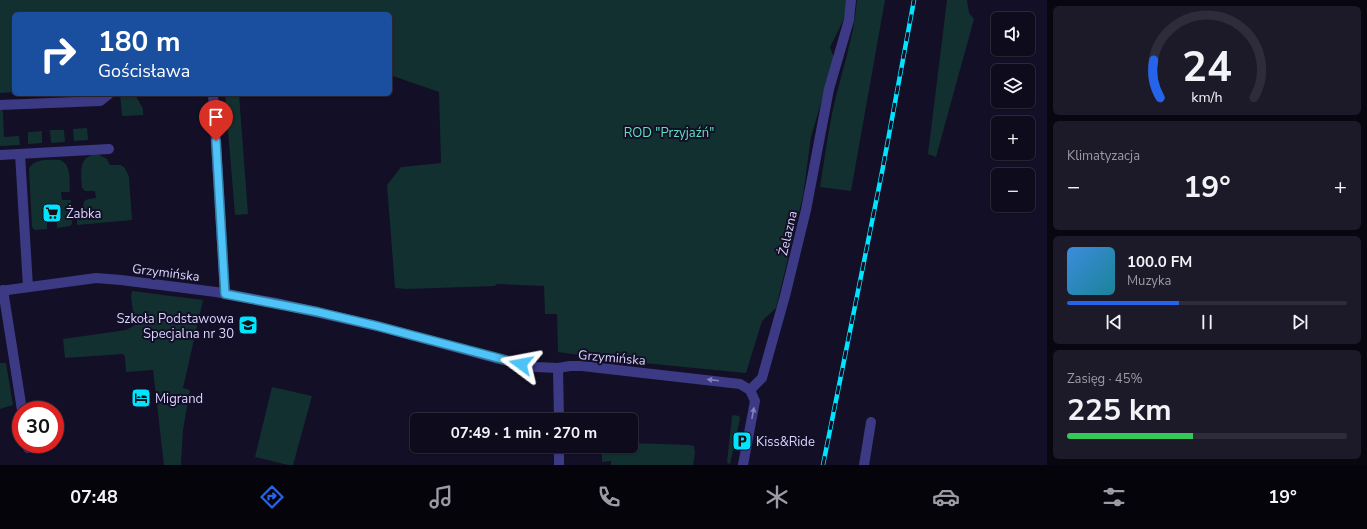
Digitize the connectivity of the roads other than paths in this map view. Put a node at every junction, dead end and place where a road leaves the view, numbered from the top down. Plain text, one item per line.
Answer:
1 (851, 0) edge
2 (106, 96) edge
3 (213, 96) edge
4 (0, 105) edge
5 (109, 149) dead end
6 (20, 154) junction
7 (0, 155) edge
8 (28, 287) junction
9 (1, 290) edge
10 (225, 294) junction
11 (558, 368) junction
12 (750, 390) junction
13 (20, 401) edge
14 (559, 413) edge
15 (871, 422) dead end
16 (559, 453) edge
17 (559, 465) edge
18 (743, 465) edge
19 (864, 465) edge

1 - 12 street, Żelazna
2 - 4 street
3 - 10 street
5 - 6 street
6 - 7 street
6 - 8 street
8 - 9 street, Grzymińska
8 - 10 street, Grzymińska
9 - 13 street
10 - 11 street, Grzymińska
12 -> 11 street, Grzymińska
11 - 14 street
18 -> 12 street
15 - 19 street
16 - 17 street

